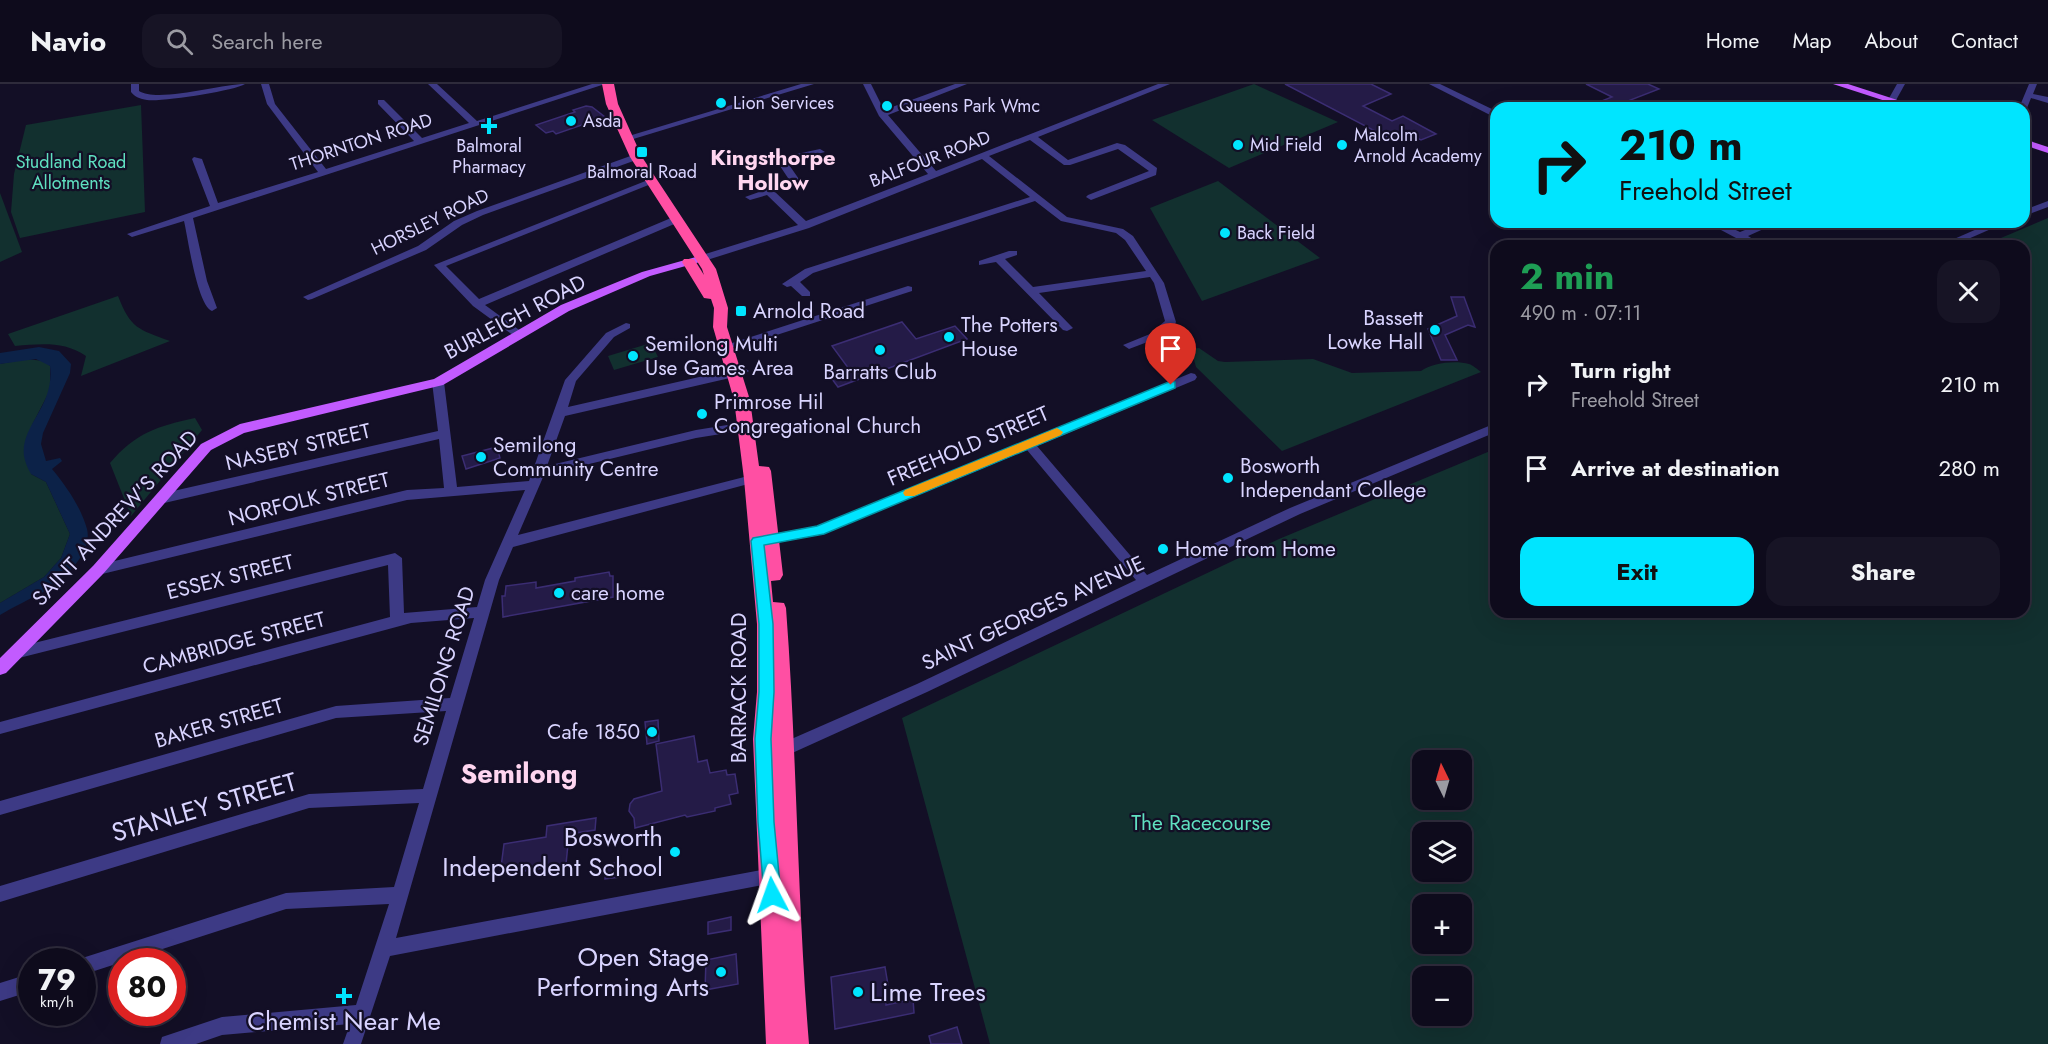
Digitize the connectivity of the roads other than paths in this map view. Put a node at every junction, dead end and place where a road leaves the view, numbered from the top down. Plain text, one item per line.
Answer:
1 (135, 84) edge
2 (241, 84) edge
3 (265, 84) edge
4 (432, 84) edge
5 (601, 84) edge
6 (608, 84) edge
7 (619, 84) edge
8 (760, 84) edge
9 (810, 84) edge
10 (867, 84) edge
11 (963, 84) edge
12 (1166, 84) edge
13 (1433, 84) edge
14 (1838, 84) edge
15 (1901, 84) edge
16 (2033, 84) edge
17 (2028, 95) junction
18 (760, 99) junction
19 (1892, 100) junction
20 (2048, 100) edge
21 (381, 102) dead end
22 (1898, 102) edge
23 (2025, 102) edge
24 (1490, 112) edge
25 (882, 114) junction
26 (474, 123) junction
27 (623, 124) junction
28 (1031, 137) junction
29 (627, 138) junction
30 (419, 141) junction
31 (2030, 144) edge
32 (2048, 150) edge
33 (820, 152) dead end
34 (983, 156) junction
35 (636, 158) junction
36 (197, 159) dead end
37 (323, 172) junction
38 (934, 175) junction
39 (651, 182) junction
40 (769, 191) junction
41 (750, 197) dead end
42 (1091, 197) dead end
43 (1036, 198) junction
44 (2048, 204) edge
45 (215, 207) junction
46 (2030, 211) edge
47 (188, 216) junction
48 (675, 220) junction
49 (805, 226) junction
50 (1723, 228) edge
51 (1759, 228) edge
52 (1987, 228) edge
53 (132, 234) dead end
54 (1740, 236) junction
55 (1748, 240) edge
56 (1958, 240) edge
57 (1013, 253) dead end
58 (998, 258) junction
59 (696, 260) junction
60 (983, 263) dead end
61 (1153, 273) junction
62 (908, 289) dead end
63 (1031, 291) junction
64 (806, 294) dead end
65 (308, 297) dead end
66 (477, 304) junction
67 (212, 308) dead end
68 (721, 308) junction
69 (626, 326) dead end
70 (1067, 328) dead end
71 (518, 334) junction
72 (736, 345) junction
73 (1129, 345) dead end
74 (739, 372) junction
75 (1191, 377) dead end
76 (438, 382) junction
77 (414, 388) joint
78 (559, 414) junction
79 (746, 426) junction
80 (1490, 430) edge
81 (445, 433) junction
82 (1028, 443) junction
83 (536, 479) junction
84 (752, 479) junction
85 (451, 490) junction
86 (160, 499) junction
87 (508, 543) junction
88 (762, 545) junction
89 (98, 570) junction
90 (1146, 583) junction
91 (481, 612) junction
92 (397, 621) junction
93 (15, 653) junction
94 (0, 668) edge
95 (454, 704) junction
96 (0, 728) edge
97 (785, 749) junction
98 (427, 796) junction
99 (0, 808) edge
100 (766, 822) junction
101 (772, 876) junction
102 (0, 894) edge
103 (400, 895) junction
104 (384, 950) junction
105 (96, 962) edge
106 (18, 986) edge
107 (0, 992) edge
108 (362, 1014) junction
109 (169, 1044) edge
110 (352, 1044) edge
111 (778, 1044) edge
112 (797, 1044) edge

1 - 2 street
3 - 37 street
4 - 26 street
5 - 26 street, THORNTON ROAD
6 - 27 highway
7 - 27 highway
8 - 18 street
9 - 18 street
10 - 25 street
11 - 25 street
12 - 28 street, BALFOUR ROAD
13 - 24 street
14 - 19 main road
15 - 19 street
16 - 17 street
17 - 20 street
17 - 23 street
18 - 29 street
19 - 22 main road
21 - 30 street
25 - 38 street
26 - 30 street, THORNTON ROAD
27 - 29 highway
28 - 34 street, BALFOUR ROAD
28 - 42 street
29 - 35 highway
30 - 37 street, THORNTON ROAD
31 - 32 main road
33 - 40 street
34 - 38 street, BALFOUR ROAD
34 - 43 street
35 - 39 highway
35 - 65 street, HORSLEY ROAD
36 - 45 street
37 - 45 street, THORNTON ROAD
38 - 49 street, BALFOUR ROAD
39 - 48 highway
39 - 66 street
40 - 41 street
40 - 49 street
43 - 61 street
43 - 64 street
44 - 46 street
45 - 47 street, THORNTON ROAD
47 - 53 street, THORNTON ROAD
47 - 67 street
48 - 59 highway
48 - 66 street
49 - 59 street, BALFOUR ROAD
50 - 54 street
51 - 54 street
52 - 56 street
54 - 55 street
57 - 58 street
58 - 60 street
58 - 63 street
59 - 68 highway
59 - 71 main road, BURLEIGH ROAD
61 - 63 street
61 - 73 street
62 - 72 street
63 - 70 street
66 - 71 street
68 - 72 highway
68 - 74 highway
69 - 78 street, SEMILONG ROAD
71 - 76 main road, BURLEIGH ROAD
72 - 74 highway
74 - 78 street
74 - 79 highway
74 - 88 highway
75 - 82 street, FREEHOLD STREET
76 - 77 main road, BURLEIGH ROAD
76 - 81 street
77 - 86 main road, SAINT ANDREW'S ROAD
78 - 83 street, SEMILONG ROAD
79 - 83 street, NORFOLK STREET
79 - 84 highway
80 - 90 street, SAINT GEORGES AVENUE
81 - 85 street
81 - 86 street, NASEBY STREET
82 - 88 street, FREEHOLD STREET
82 - 90 street
83 - 85 street, NORFOLK STREET
83 - 87 street, SEMILONG ROAD
84 - 87 street
84 - 88 highway
85 - 89 street, NORFOLK STREET
86 - 89 main road, SAINT ANDREW'S ROAD
87 - 91 street, SEMILONG ROAD
88 - 97 highway, BARRACK ROAD
88 - 100 highway, BARRACK ROAD
89 - 93 main road, SAINT ANDREW'S ROAD
90 - 97 street, SAINT GEORGES AVENUE
91 - 92 street, CAMBRIDGE STREET
91 - 95 street, SEMILONG ROAD
92 - 93 street, ESSEX STREET
92 - 96 street, CAMBRIDGE STREET
93 - 94 main road, SAINT ANDREW'S ROAD
95 - 98 street, SEMILONG ROAD
95 - 99 street, BAKER STREET
97 - 100 highway, BARRACK ROAD
97 - 112 highway, BARRACK ROAD
98 - 102 street, STANLEY STREET
98 - 103 street, SEMILONG ROAD
100 - 101 highway, BARRACK ROAD
101 - 104 street
101 - 111 highway, BARRACK ROAD
103 - 104 street, SEMILONG ROAD
103 - 105 street
104 - 108 street, SEMILONG ROAD
106 - 107 street
108 - 109 street
108 - 110 street, SEMILONG ROAD

